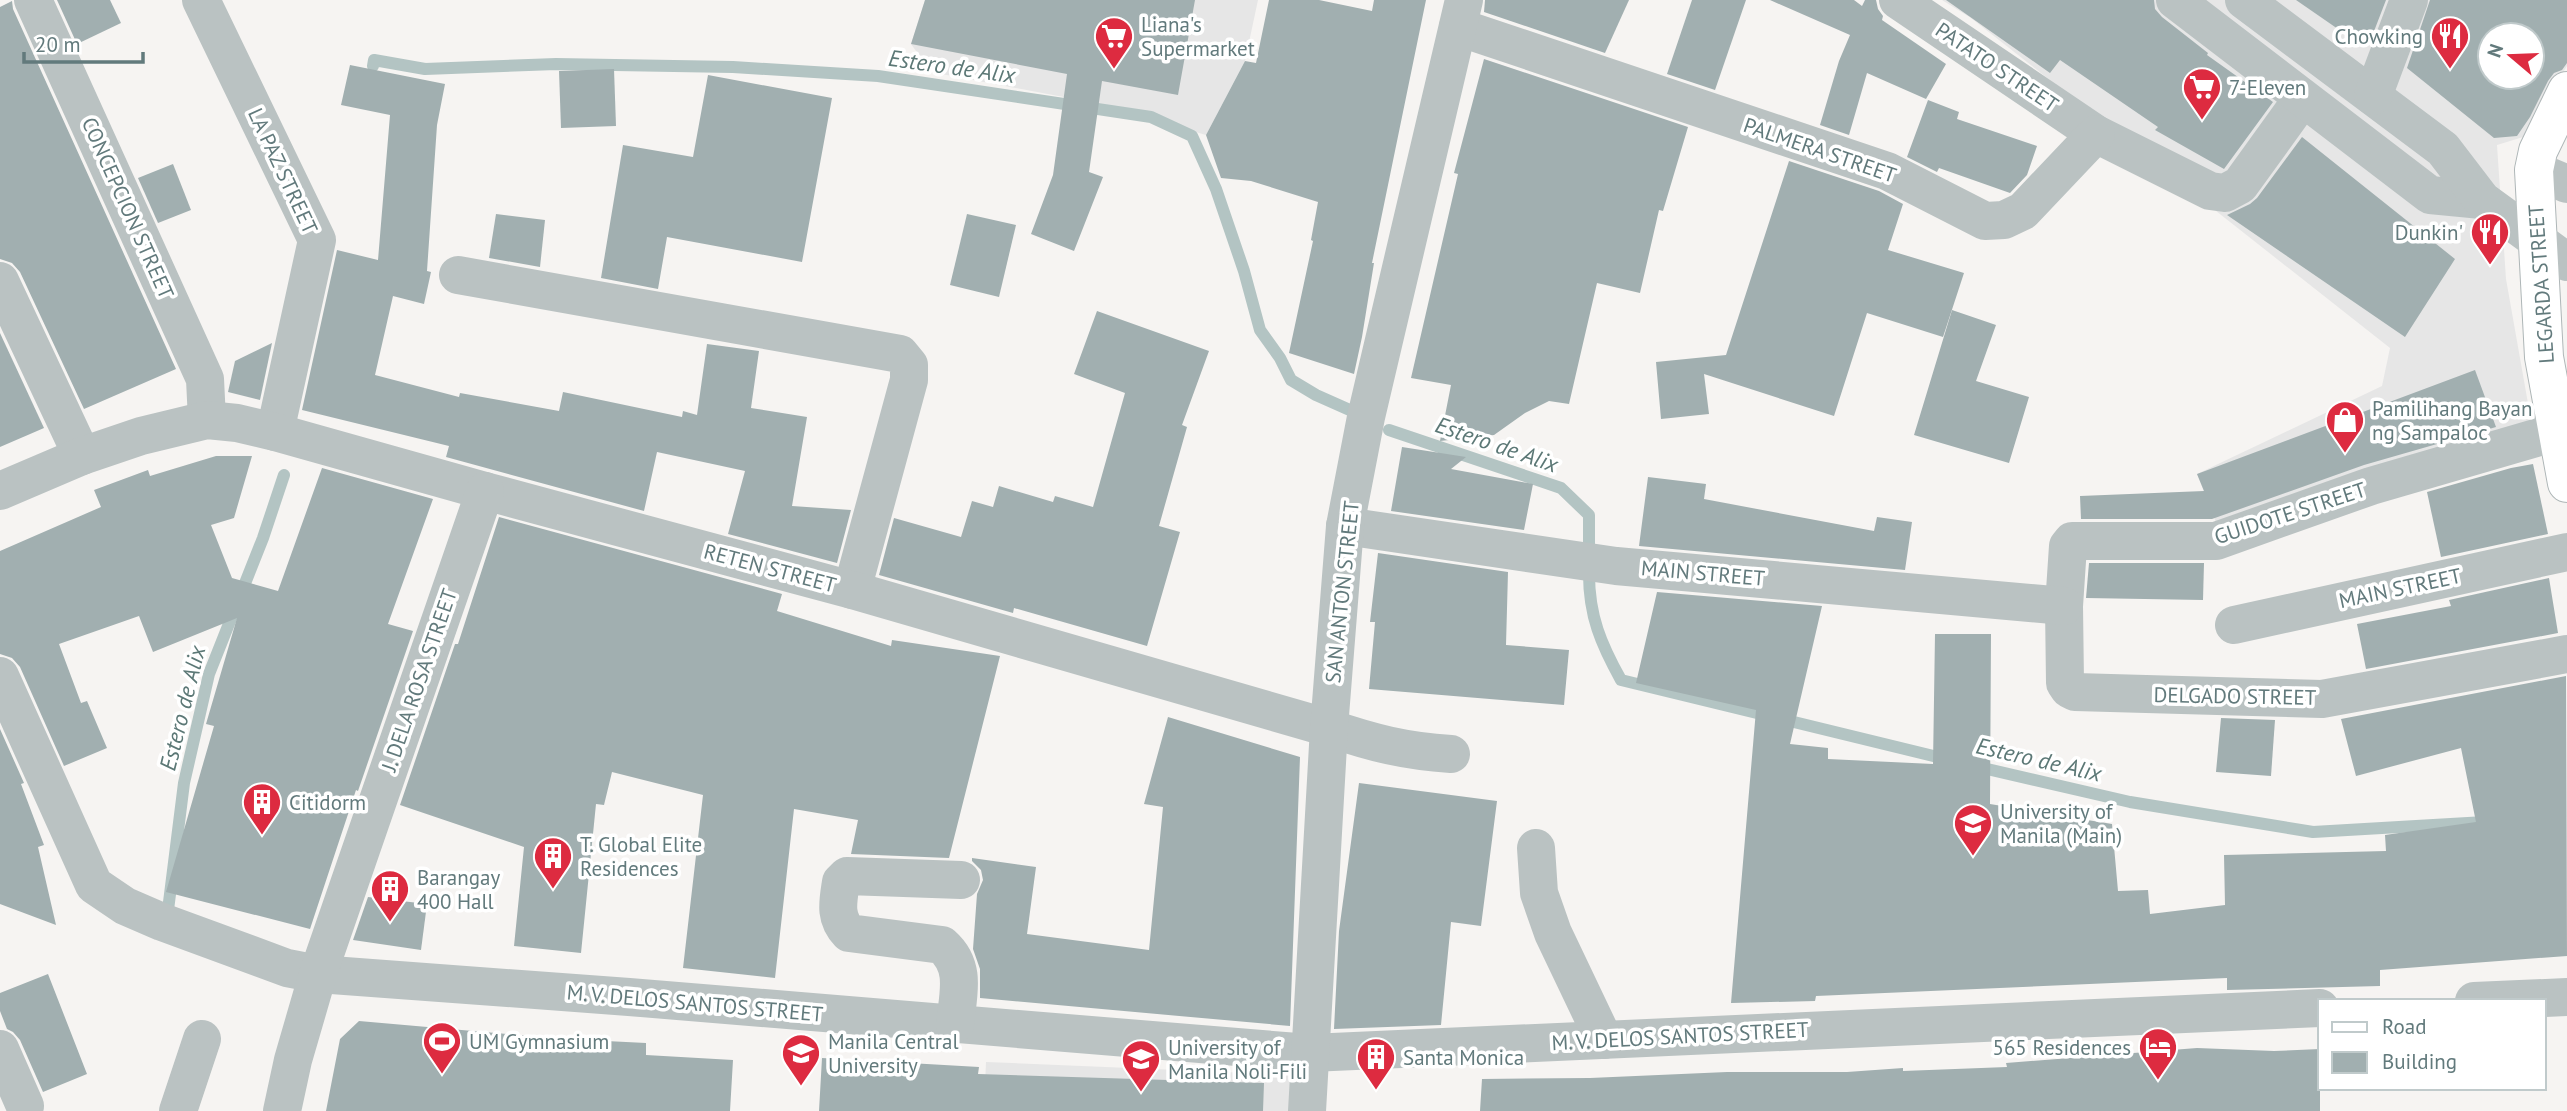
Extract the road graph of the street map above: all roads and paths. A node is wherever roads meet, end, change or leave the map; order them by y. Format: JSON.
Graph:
{"nodes":[{"id":1,"x":33,"y":0,"type":"edge"},
{"id":2,"x":201,"y":0,"type":"edge"},
{"id":3,"x":1898,"y":0,"type":"edge"},
{"id":4,"x":2175,"y":0,"type":"edge"},
{"id":5,"x":2244,"y":0,"type":"edge"},
{"id":6,"x":2409,"y":0,"type":"edge"},
{"id":7,"x":1461,"y":14,"type":"edge"},
{"id":8,"x":2567,"y":91,"type":"edge"},
{"id":9,"x":2373,"y":96,"type":"junction"},
{"id":10,"x":2302,"y":99,"type":"junction"},
{"id":11,"x":2096,"y":134,"type":"junction"},
{"id":12,"x":2551,"y":177,"type":"edge"},
{"id":13,"x":2482,"y":200,"type":"junction"},
{"id":14,"x":2536,"y":241,"type":"junction"},
{"id":15,"x":2567,"y":262,"type":"edge"},
{"id":16,"x":458,"y":275,"type":"dead end"},
{"id":17,"x":0,"y":281,"type":"edge"},
{"id":18,"x":207,"y":421,"type":"junction"},
{"id":19,"x":275,"y":432,"type":"junction"},
{"id":20,"x":2563,"y":433,"type":"edge"},
{"id":21,"x":82,"y":456,"type":"junction"},
{"id":22,"x":2567,"y":483,"type":"edge"},
{"id":23,"x":0,"y":491,"type":"edge"},
{"id":24,"x":485,"y":491,"type":"junction"},
{"id":25,"x":1345,"y":526,"type":"junction"},
{"id":26,"x":2567,"y":552,"type":"edge"},
{"id":27,"x":852,"y":590,"type":"junction"},
{"id":28,"x":2064,"y":606,"type":"junction"},
{"id":29,"x":2234,"y":625,"type":"dead end"},
{"id":30,"x":2567,"y":654,"type":"edge"},
{"id":31,"x":0,"y":676,"type":"edge"},
{"id":32,"x":1329,"y":729,"type":"junction"},
{"id":33,"x":1451,"y":754,"type":"dead end"},
{"id":34,"x":1536,"y":848,"type":"dead end"},
{"id":35,"x":961,"y":880,"type":"dead end"},
{"id":36,"x":318,"y":974,"type":"junction"},
{"id":37,"x":2567,"y":997,"type":"edge"},
{"id":38,"x":2520,"y":999,"type":"edge"},
{"id":39,"x":2318,"y":1008,"type":"edge"},
{"id":40,"x":956,"y":1024,"type":"junction"},
{"id":41,"x":202,"y":1039,"type":"dead end"},
{"id":42,"x":1604,"y":1040,"type":"junction"},
{"id":43,"x":0,"y":1049,"type":"edge"},
{"id":44,"x":1310,"y":1053,"type":"junction"},
{"id":45,"x":25,"y":1106,"type":"dead end"},
{"id":46,"x":177,"y":1111,"type":"edge"},
{"id":47,"x":282,"y":1111,"type":"edge"},
{"id":48,"x":1307,"y":1111,"type":"edge"}],
"edges":[{"from":1,"to":18,"type":"street","name":"CONCEPCION STREET"},
{"from":2,"to":19,"type":"street","name":"LA PAZ STREET"},
{"from":3,"to":11,"type":"street","name":"PATATO STREET"},
{"from":4,"to":10,"type":"street"},
{"from":5,"to":9,"type":"street"},
{"from":6,"to":9,"type":"street"},
{"from":7,"to":11,"type":"street","name":"PALMERA STREET"},
{"from":7,"to":25,"type":"street","name":"SAN ANTON STREET"},
{"from":8,"to":12,"type":"main road","name":"LEGARDA STREET"},
{"from":9,"to":13,"type":"street"},
{"from":10,"to":11,"type":"street"},
{"from":10,"to":13,"type":"street"},
{"from":12,"to":14,"type":"main road","name":"LEGARDA STREET"},
{"from":13,"to":14,"type":"street"},
{"from":14,"to":15,"type":"street"},
{"from":14,"to":20,"type":"main road","name":"LEGARDA STREET"},
{"from":16,"to":27,"type":"street"},
{"from":17,"to":21,"type":"street"},
{"from":18,"to":19,"type":"street","name":"RETEN STREET"},
{"from":18,"to":21,"type":"street","name":"RETEN STREET"},
{"from":19,"to":24,"type":"street","name":"RETEN STREET"},
{"from":20,"to":22,"type":"main road","name":"LEGARDA STREET"},
{"from":20,"to":28,"type":"street","name":"GUIDOTE STREET"},
{"from":21,"to":23,"type":"street","name":"RETEN STREET"},
{"from":24,"to":27,"type":"street","name":"RETEN STREET"},
{"from":24,"to":36,"type":"street","name":"J. DELA ROSA STREET"},
{"from":25,"to":28,"type":"street","name":"MAIN STREET"},
{"from":25,"to":32,"type":"street","name":"SAN ANTON STREET"},
{"from":26,"to":29,"type":"street","name":"MAIN STREET"},
{"from":27,"to":32,"type":"street","name":"RETEN STREET"},
{"from":28,"to":30,"type":"street","name":"DELGADO STREET"},
{"from":31,"to":36,"type":"street","name":"M. V. DELOS SANTOS STREET"},
{"from":32,"to":33,"type":"street","name":"RETEN STREET"},
{"from":32,"to":44,"type":"street","name":"SAN ANTON STREET"},
{"from":34,"to":42,"type":"street"},
{"from":35,"to":40,"type":"street"},
{"from":36,"to":40,"type":"street","name":"M. V. DELOS SANTOS STREET"},
{"from":36,"to":47,"type":"street","name":"J. DELA ROSA STREET"},
{"from":37,"to":38,"type":"street"},
{"from":39,"to":42,"type":"street","name":"M. V. DELOS SANTOS STREET"},
{"from":40,"to":44,"type":"street","name":"M. V. DELOS SANTOS STREET"},
{"from":41,"to":46,"type":"street"},
{"from":42,"to":44,"type":"street","name":"M. V. DELOS SANTOS STREET"},
{"from":43,"to":45,"type":"street"},
{"from":44,"to":48,"type":"street","name":"SAN ANTON STREET"}]}
